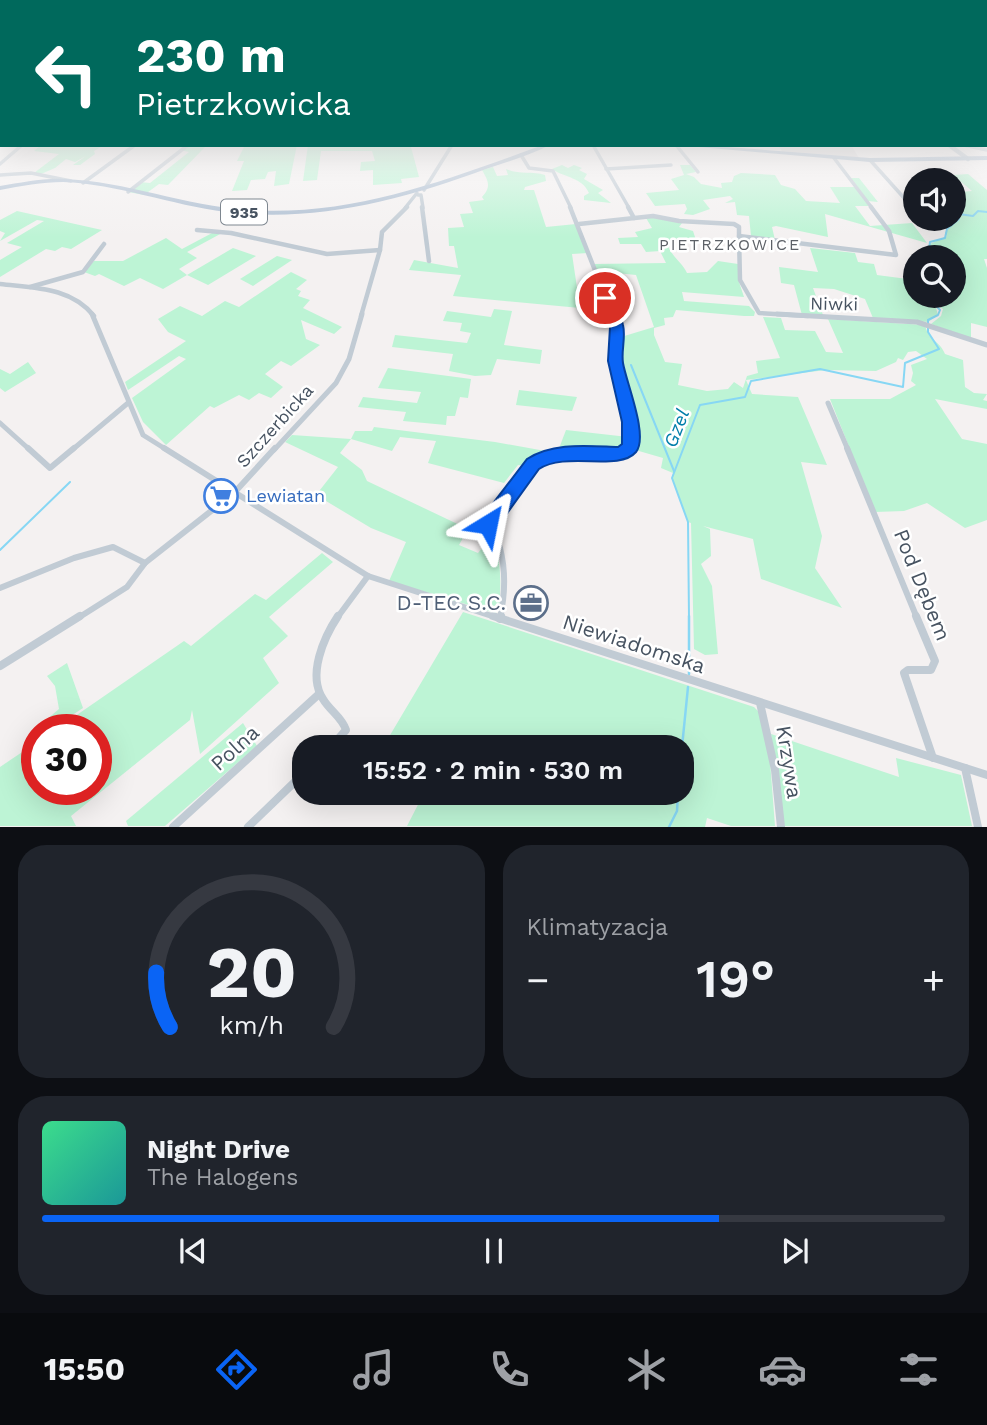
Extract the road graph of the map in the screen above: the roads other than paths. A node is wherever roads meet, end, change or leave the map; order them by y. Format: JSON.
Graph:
{"nodes":[{"id":1,"x":115,"y":160,"type":"edge"},
{"id":2,"x":169,"y":160,"type":"edge"},
{"id":3,"x":442,"y":160,"type":"edge"},
{"id":4,"x":508,"y":160,"type":"edge"},
{"id":5,"x":524,"y":160,"type":"edge"},
{"id":6,"x":602,"y":160,"type":"edge"},
{"id":7,"x":688,"y":160,"type":"edge"},
{"id":8,"x":835,"y":160,"type":"edge"},
{"id":9,"x":863,"y":160,"type":"edge"},
{"id":10,"x":870,"y":160,"type":"junction"},
{"id":11,"x":910,"y":160,"type":"edge"},
{"id":12,"x":671,"y":165,"type":"dead end"},
{"id":13,"x":607,"y":169,"type":"junction"},
{"id":14,"x":698,"y":172,"type":"dead end"},
{"id":15,"x":0,"y":175,"type":"edge"},
{"id":16,"x":48,"y":178,"type":"junction"},
{"id":17,"x":83,"y":183,"type":"junction"},
{"id":18,"x":0,"y":188,"type":"edge"},
{"id":19,"x":128,"y":192,"type":"junction"},
{"id":20,"x":420,"y":192,"type":"junction"},
{"id":21,"x":903,"y":197,"type":"edge"},
{"id":22,"x":635,"y":218,"type":"junction"},
{"id":23,"x":579,"y":224,"type":"junction"},
{"id":24,"x":197,"y":230,"type":"dead end"},
{"id":25,"x":739,"y":236,"type":"junction"},
{"id":26,"x":104,"y":244,"type":"dead end"},
{"id":27,"x":380,"y":250,"type":"junction"},
{"id":28,"x":429,"y":261,"type":"dead end"},
{"id":29,"x":0,"y":284,"type":"edge"},
{"id":30,"x":27,"y":288,"type":"junction"},
{"id":31,"x":987,"y":345,"type":"edge"},
{"id":32,"x":128,"y":403,"type":"junction"},
{"id":33,"x":828,"y":403,"type":"dead end"},
{"id":34,"x":0,"y":423,"type":"edge"},
{"id":35,"x":234,"y":493,"type":"junction"},
{"id":36,"x":145,"y":563,"type":"junction"},
{"id":37,"x":368,"y":576,"type":"junction"},
{"id":38,"x":0,"y":588,"type":"edge"},
{"id":39,"x":500,"y":619,"type":"junction"},
{"id":40,"x":0,"y":666,"type":"edge"},
{"id":41,"x":319,"y":694,"type":"junction"},
{"id":42,"x":760,"y":704,"type":"junction"},
{"id":43,"x":342,"y":735,"type":"edge"},
{"id":44,"x":933,"y":758,"type":"junction"},
{"id":45,"x":965,"y":768,"type":"junction"},
{"id":46,"x":987,"y":775,"type":"edge"},
{"id":47,"x":292,"y":785,"type":"edge"},
{"id":48,"x":173,"y":827,"type":"edge"},
{"id":49,"x":248,"y":827,"type":"edge"},
{"id":50,"x":781,"y":827,"type":"edge"},
{"id":51,"x":978,"y":827,"type":"edge"}],
"edges":[{"from":1,"to":17,"type":"street"},
{"from":2,"to":19,"type":"street"},
{"from":3,"to":20,"type":"street","name":"Szczerbicka"},
{"from":4,"to":20,"type":"main road","number":"935"},
{"from":5,"to":23,"type":"street"},
{"from":6,"to":13,"type":"street"},
{"from":7,"to":14,"type":"street"},
{"from":8,"to":25,"type":"street"},
{"from":9,"to":10,"type":"main road"},
{"from":10,"to":11,"type":"main road"},
{"from":10,"to":21,"type":"street"},
{"from":12,"to":13,"type":"street"},
{"from":13,"to":22,"type":"street"},
{"from":15,"to":16,"type":"street"},
{"from":16,"to":17,"type":"main road","number":"935"},
{"from":16,"to":18,"type":"main road","number":"935"},
{"from":17,"to":19,"type":"main road","number":"935"},
{"from":19,"to":20,"type":"main road","number":"935"},
{"from":20,"to":27,"type":"street","name":"Szczerbicka"},
{"from":20,"to":28,"type":"street"},
{"from":22,"to":23,"type":"street"},
{"from":22,"to":25,"type":"street"},
{"from":23,"to":39,"type":"street"},
{"from":24,"to":27,"type":"street"},
{"from":25,"to":31,"type":"street","name":"Niwki"},
{"from":26,"to":30,"type":"street"},
{"from":27,"to":35,"type":"street","name":"Szczerbicka"},
{"from":29,"to":30,"type":"street"},
{"from":30,"to":32,"type":"street"},
{"from":32,"to":34,"type":"street"},
{"from":32,"to":35,"type":"street"},
{"from":33,"to":44,"type":"street","name":"Pod Dębem"},
{"from":35,"to":36,"type":"street","name":"Szczerbicka"},
{"from":35,"to":37,"type":"street","name":"Niewiadomska"},
{"from":36,"to":38,"type":"street"},
{"from":36,"to":40,"type":"street","name":"Szczerbicka"},
{"from":37,"to":39,"type":"street","name":"Niewiadomska"},
{"from":37,"to":41,"type":"street"},
{"from":39,"to":42,"type":"street","name":"Niewiadomska"},
{"from":41,"to":43,"type":"street"},
{"from":41,"to":48,"type":"street","name":"Polna"},
{"from":42,"to":44,"type":"street","name":"Niewiadomska"},
{"from":42,"to":50,"type":"street","name":"Krzywa"},
{"from":44,"to":45,"type":"street"},
{"from":45,"to":46,"type":"street"},
{"from":45,"to":51,"type":"street"},
{"from":47,"to":49,"type":"street"}]}
